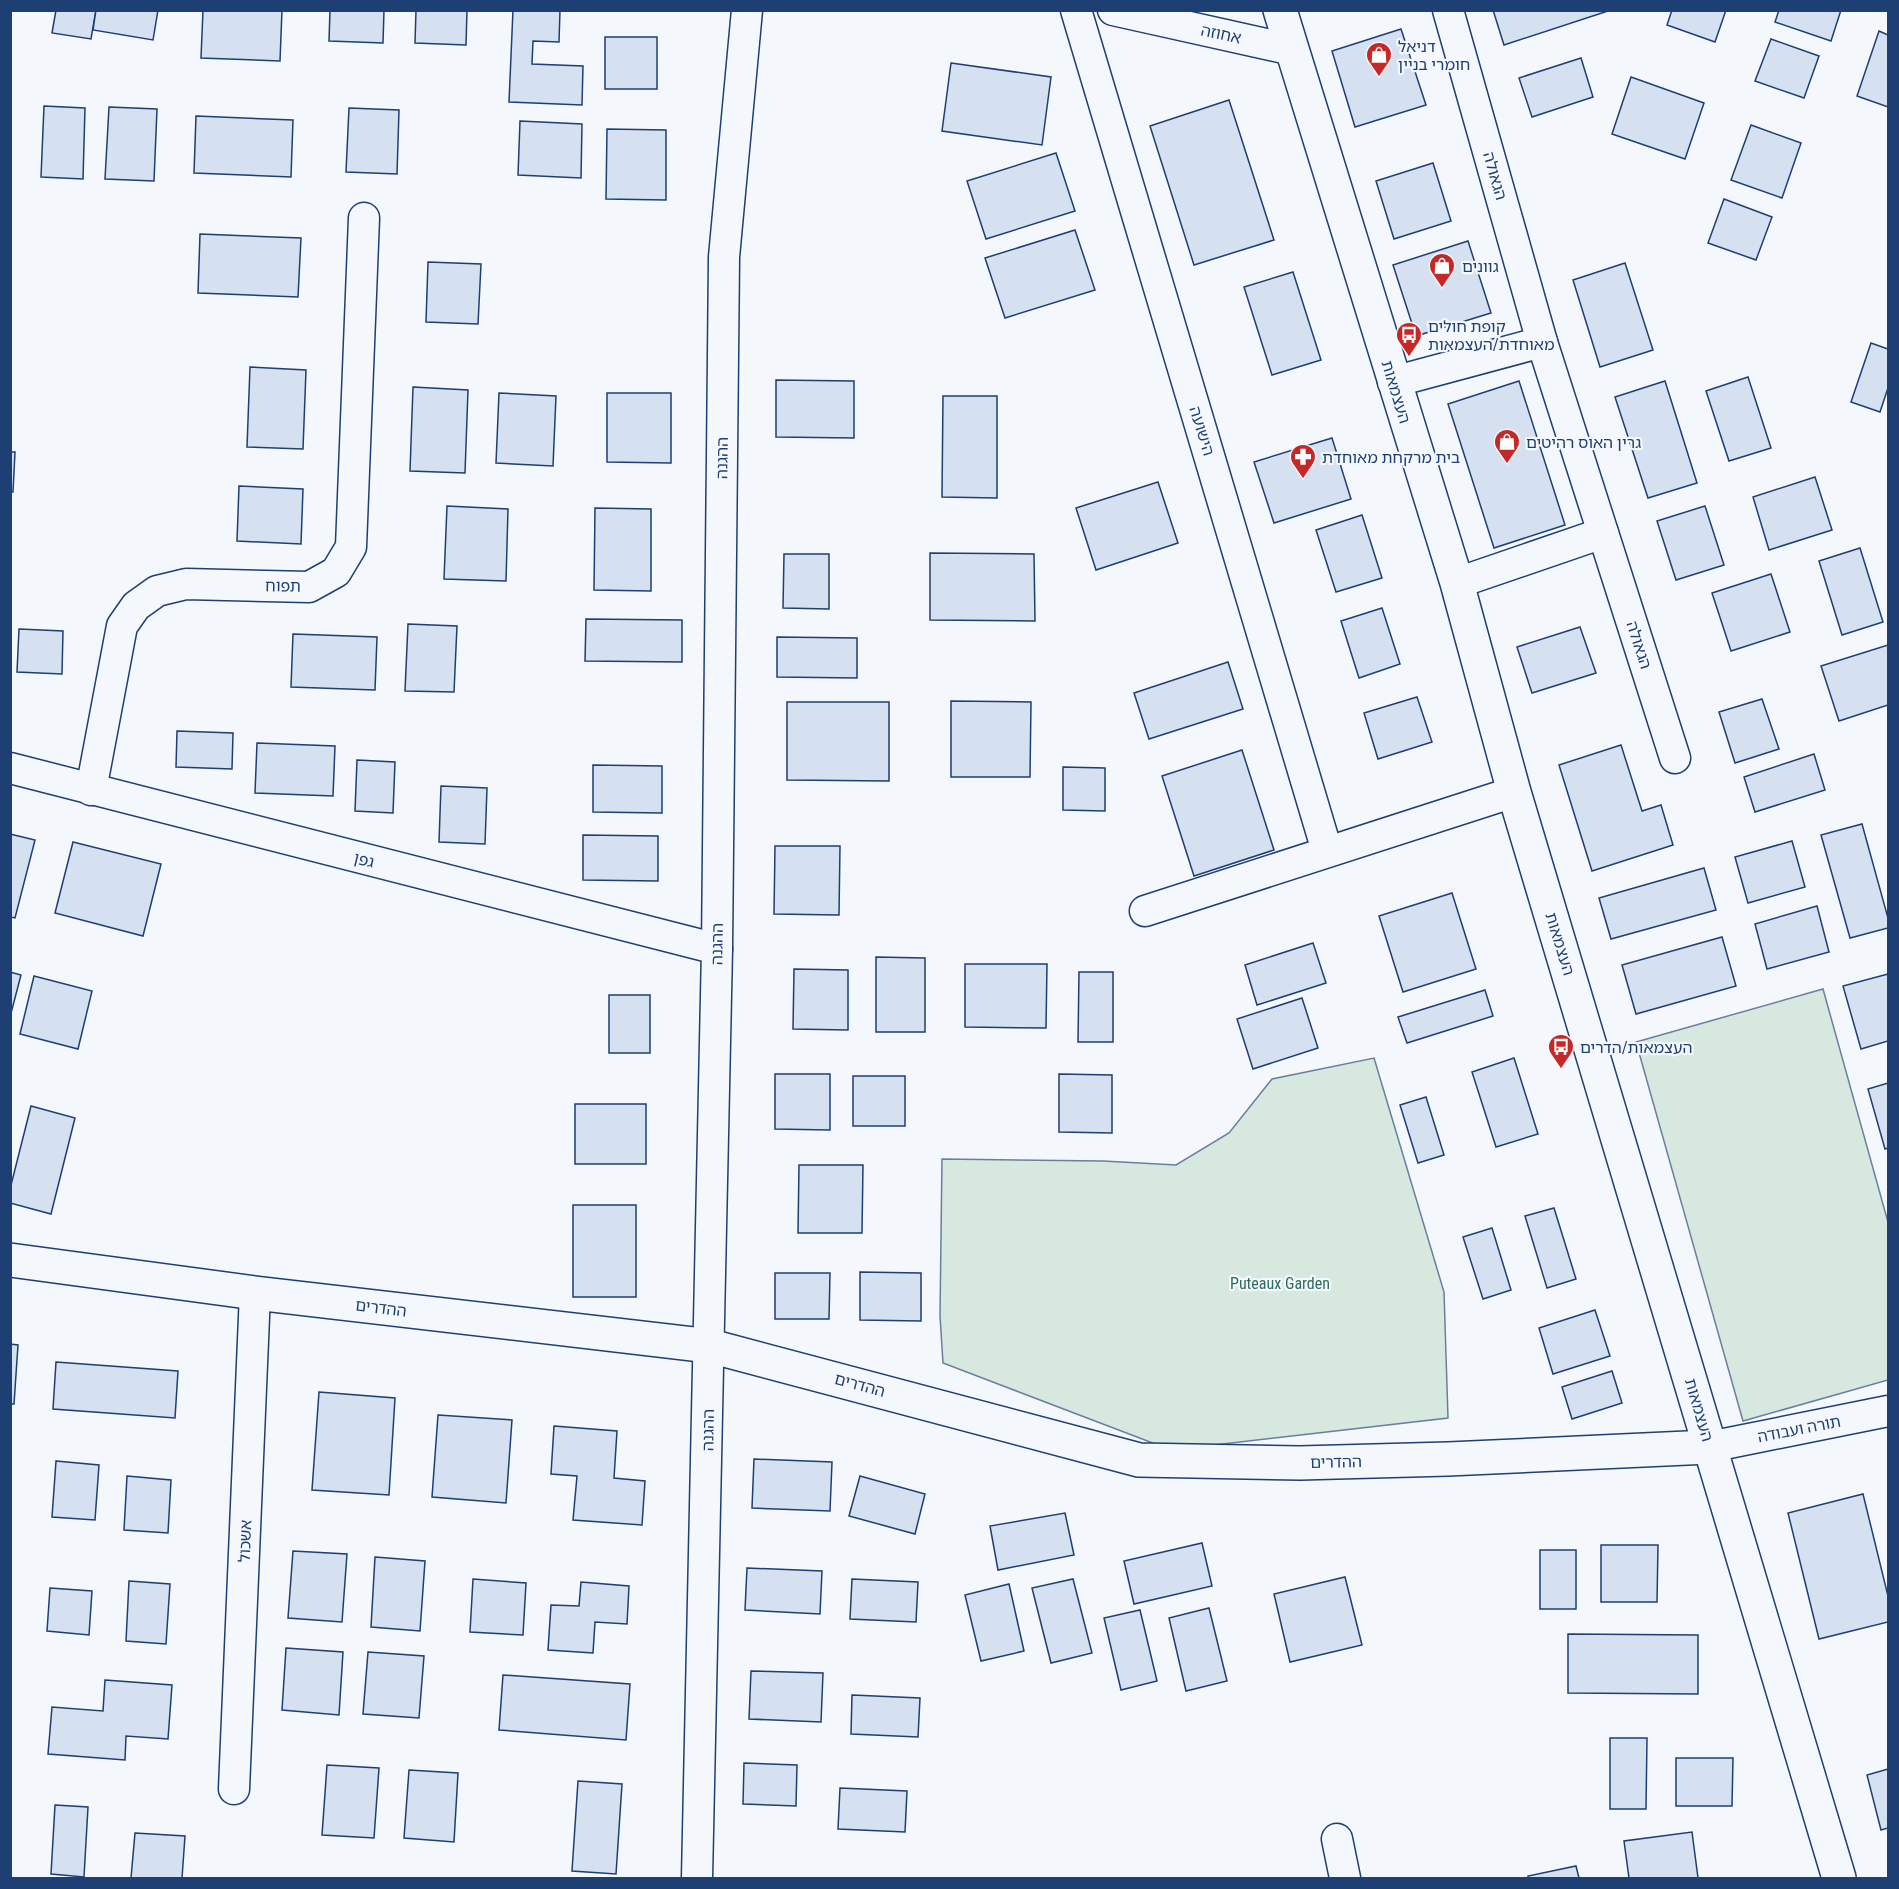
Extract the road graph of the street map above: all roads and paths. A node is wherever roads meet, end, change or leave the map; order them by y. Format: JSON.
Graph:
{"nodes":[{"id":1,"x":747,"y":10,"type":"edge"},
{"id":2,"x":1076,"y":10,"type":"edge"},
{"id":3,"x":1113,"y":10,"type":"edge"},
{"id":4,"x":1280,"y":10,"type":"edge"},
{"id":5,"x":1448,"y":10,"type":"edge"},
{"id":6,"x":1293,"y":50,"type":"junction"},
{"id":7,"x":364,"y":218,"type":"dead end"},
{"id":8,"x":1542,"y":342,"type":"junction"},
{"id":9,"x":1393,"y":382,"type":"junction"},
{"id":10,"x":1603,"y":533,"type":"junction"},
{"id":11,"x":1456,"y":583,"type":"junction"},
{"id":12,"x":1675,"y":758,"type":"dead end"},
{"id":13,"x":10,"y":768,"type":"edge"},
{"id":14,"x":91,"y":790,"type":"junction"},
{"id":15,"x":1514,"y":792,"type":"junction"},
{"id":16,"x":1327,"y":851,"type":"junction"},
{"id":17,"x":1145,"y":911,"type":"dead end"},
{"id":18,"x":717,"y":949,"type":"junction"},
{"id":19,"x":10,"y":1260,"type":"edge"},
{"id":20,"x":255,"y":1293,"type":"junction"},
{"id":21,"x":710,"y":1346,"type":"junction"},
{"id":22,"x":1888,"y":1411,"type":"edge"},
{"id":23,"x":1710,"y":1447,"type":"junction"},
{"id":24,"x":234,"y":1789,"type":"dead end"},
{"id":25,"x":1336,"y":1839,"type":"dead end"},
{"id":26,"x":698,"y":1878,"type":"edge"},
{"id":27,"x":1345,"y":1878,"type":"edge"},
{"id":28,"x":1839,"y":1878,"type":"edge"}],
"edges":[{"from":1,"to":18,"type":"street","name":"ההגנה"},
{"from":2,"to":16,"type":"street","name":"הישועה"},
{"from":3,"to":6,"type":"street","name":"אחוזה"},
{"from":4,"to":6,"type":"street","name":"העצמאות"},
{"from":5,"to":8,"type":"street","name":"הגאולה"},
{"from":6,"to":9,"type":"street","name":"העצמאות"},
{"from":7,"to":14,"type":"street","name":"תפוח"},
{"from":8,"to":9,"type":"street"},
{"from":8,"to":10,"type":"street","name":"הגאולה"},
{"from":9,"to":11,"type":"street","name":"העצמאות"},
{"from":10,"to":11,"type":"street"},
{"from":10,"to":12,"type":"street","name":"הגאולה"},
{"from":11,"to":15,"type":"street","name":"העצמאות"},
{"from":13,"to":14,"type":"street","name":"גפן"},
{"from":14,"to":18,"type":"street","name":"גפן"},
{"from":15,"to":16,"type":"street"},
{"from":15,"to":23,"type":"street","name":"העצמאות"},
{"from":16,"to":17,"type":"street"},
{"from":18,"to":21,"type":"street","name":"ההגנה"},
{"from":19,"to":20,"type":"street","name":"ההדרים"},
{"from":20,"to":21,"type":"street","name":"ההדרים"},
{"from":20,"to":24,"type":"street","name":"אשכול"},
{"from":21,"to":23,"type":"street","name":"ההדרים"},
{"from":21,"to":26,"type":"street","name":"ההגנה"},
{"from":22,"to":23,"type":"street","name":"תורה ועבודה"},
{"from":23,"to":28,"type":"street","name":"העצמאות"},
{"from":25,"to":27,"type":"street"}]}
